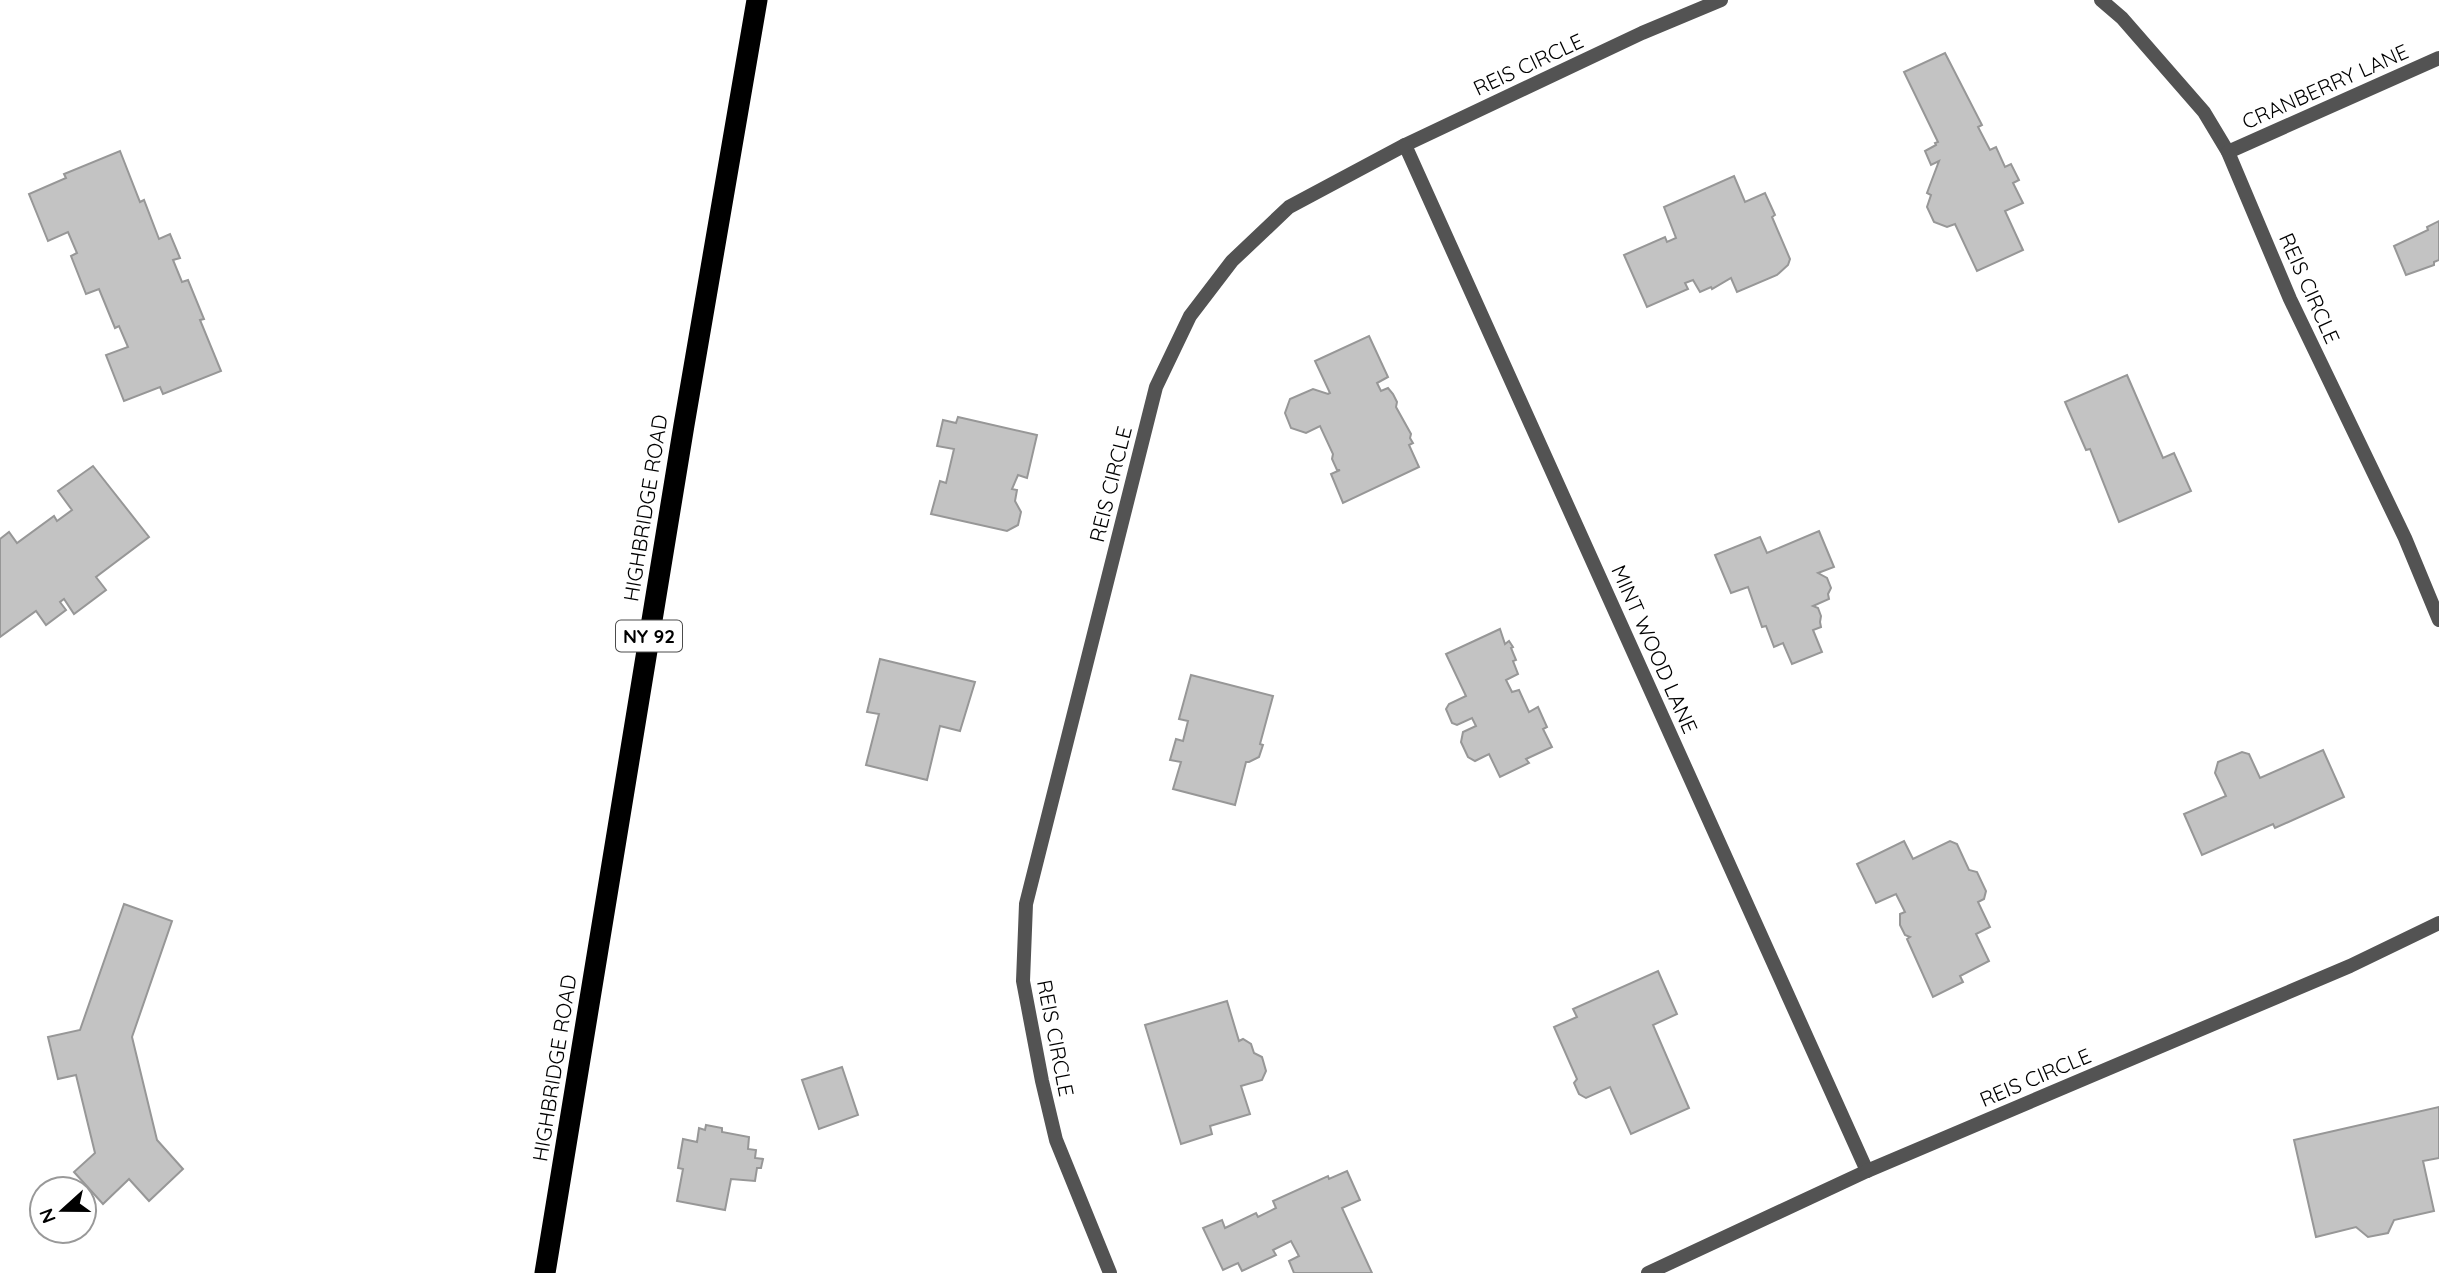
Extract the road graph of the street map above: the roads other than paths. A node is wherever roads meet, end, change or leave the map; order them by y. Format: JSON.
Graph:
{"nodes":[{"id":1,"x":757,"y":0,"type":"edge"},
{"id":2,"x":1721,"y":0,"type":"edge"},
{"id":3,"x":2101,"y":0,"type":"edge"},
{"id":4,"x":2439,"y":58,"type":"edge"},
{"id":5,"x":1405,"y":145,"type":"junction"},
{"id":6,"x":2228,"y":152,"type":"junction"},
{"id":7,"x":2439,"y":620,"type":"edge"},
{"id":8,"x":2439,"y":923,"type":"edge"},
{"id":9,"x":1867,"y":1171,"type":"junction"},
{"id":10,"x":545,"y":1273,"type":"edge"},
{"id":11,"x":1110,"y":1273,"type":"edge"},
{"id":12,"x":1648,"y":1273,"type":"edge"}],
"edges":[{"from":1,"to":10,"type":"highway","name":"HIGHBRIDGE ROAD","number":"NY 92"},
{"from":2,"to":5,"type":"street","name":"REIS CIRCLE"},
{"from":3,"to":6,"type":"street","name":"REIS CIRCLE"},
{"from":4,"to":6,"type":"street","name":"CRANBERRY LANE"},
{"from":5,"to":9,"type":"street","name":"MINT WOOD LANE"},
{"from":5,"to":11,"type":"street","name":"REIS CIRCLE"},
{"from":6,"to":7,"type":"street","name":"REIS CIRCLE"},
{"from":8,"to":9,"type":"street","name":"REIS CIRCLE"},
{"from":9,"to":12,"type":"street","name":"REIS CIRCLE"}]}
